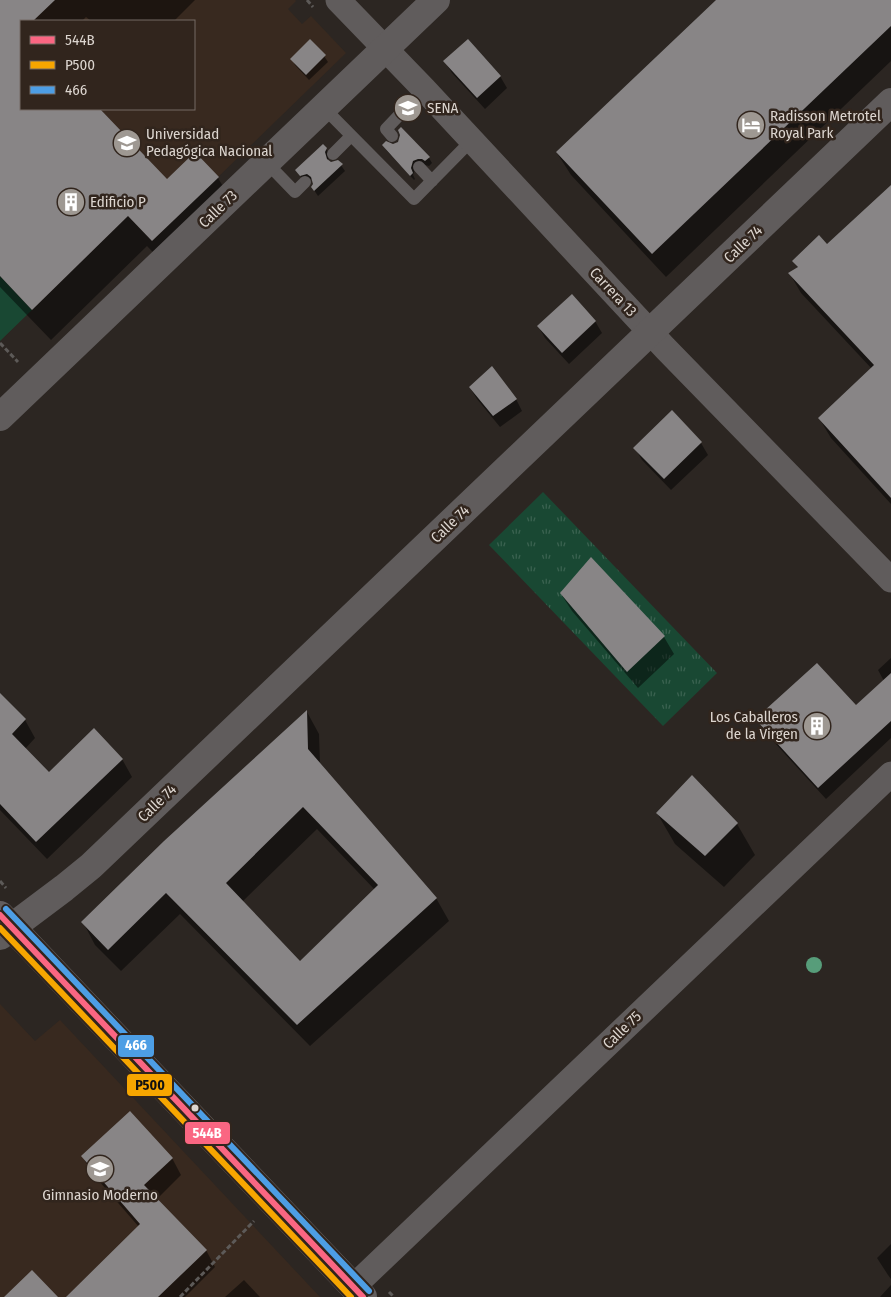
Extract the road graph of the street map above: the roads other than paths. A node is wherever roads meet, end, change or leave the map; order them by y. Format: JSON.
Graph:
{"nodes":[{"id":1,"x":338,"y":0,"type":"edge"},
{"id":2,"x":436,"y":0,"type":"edge"},
{"id":3,"x":384,"y":49,"type":"junction"},
{"id":4,"x":424,"y":89,"type":"junction"},
{"id":5,"x":891,"y":102,"type":"edge"},
{"id":6,"x":324,"y":108,"type":"junction"},
{"id":7,"x":389,"y":132,"type":"dead end"},
{"id":8,"x":351,"y":136,"type":"junction"},
{"id":9,"x":471,"y":141,"type":"junction"},
{"id":10,"x":333,"y":154,"type":"dead end"},
{"id":11,"x":267,"y":163,"type":"junction"},
{"id":12,"x":419,"y":167,"type":"dead end"},
{"id":13,"x":432,"y":181,"type":"junction"},
{"id":14,"x":305,"y":182,"type":"dead end"},
{"id":15,"x":650,"y":332,"type":"junction"},
{"id":16,"x":0,"y":417,"type":"edge"},
{"id":17,"x":891,"y":580,"type":"edge"},
{"id":18,"x":891,"y":774,"type":"edge"},
{"id":19,"x":4,"y":926,"type":"edge"},
{"id":20,"x":358,"y":1292,"type":"edge"}],
"edges":[{"from":1,"to":3,"type":"street","name":"Carrera 13"},
{"from":2,"to":3,"type":"street","name":"Calle 73"},
{"from":3,"to":4,"type":"street","name":"Carrera 13"},
{"from":3,"to":6,"type":"street","name":"Calle 73"},
{"from":4,"to":7,"type":"lane"},
{"from":4,"to":9,"type":"street","name":"Carrera 13"},
{"from":5,"to":15,"type":"street","name":"Calle 74"},
{"from":6,"to":8,"type":"lane"},
{"from":6,"to":11,"type":"street","name":"Calle 73"},
{"from":8,"to":10,"type":"lane"},
{"from":8,"to":13,"type":"lane"},
{"from":9,"to":13,"type":"lane"},
{"from":9,"to":15,"type":"street","name":"Carrera 13"},
{"from":11,"to":14,"type":"lane"},
{"from":11,"to":16,"type":"street","name":"Calle 73"},
{"from":12,"to":13,"type":"lane"},
{"from":15,"to":17,"type":"street","name":"Carrera 13"},
{"from":15,"to":19,"type":"street","name":"Calle 74"},
{"from":18,"to":20,"type":"street","name":"Calle 75"},
{"from":19,"to":20,"type":"main road"}]}
